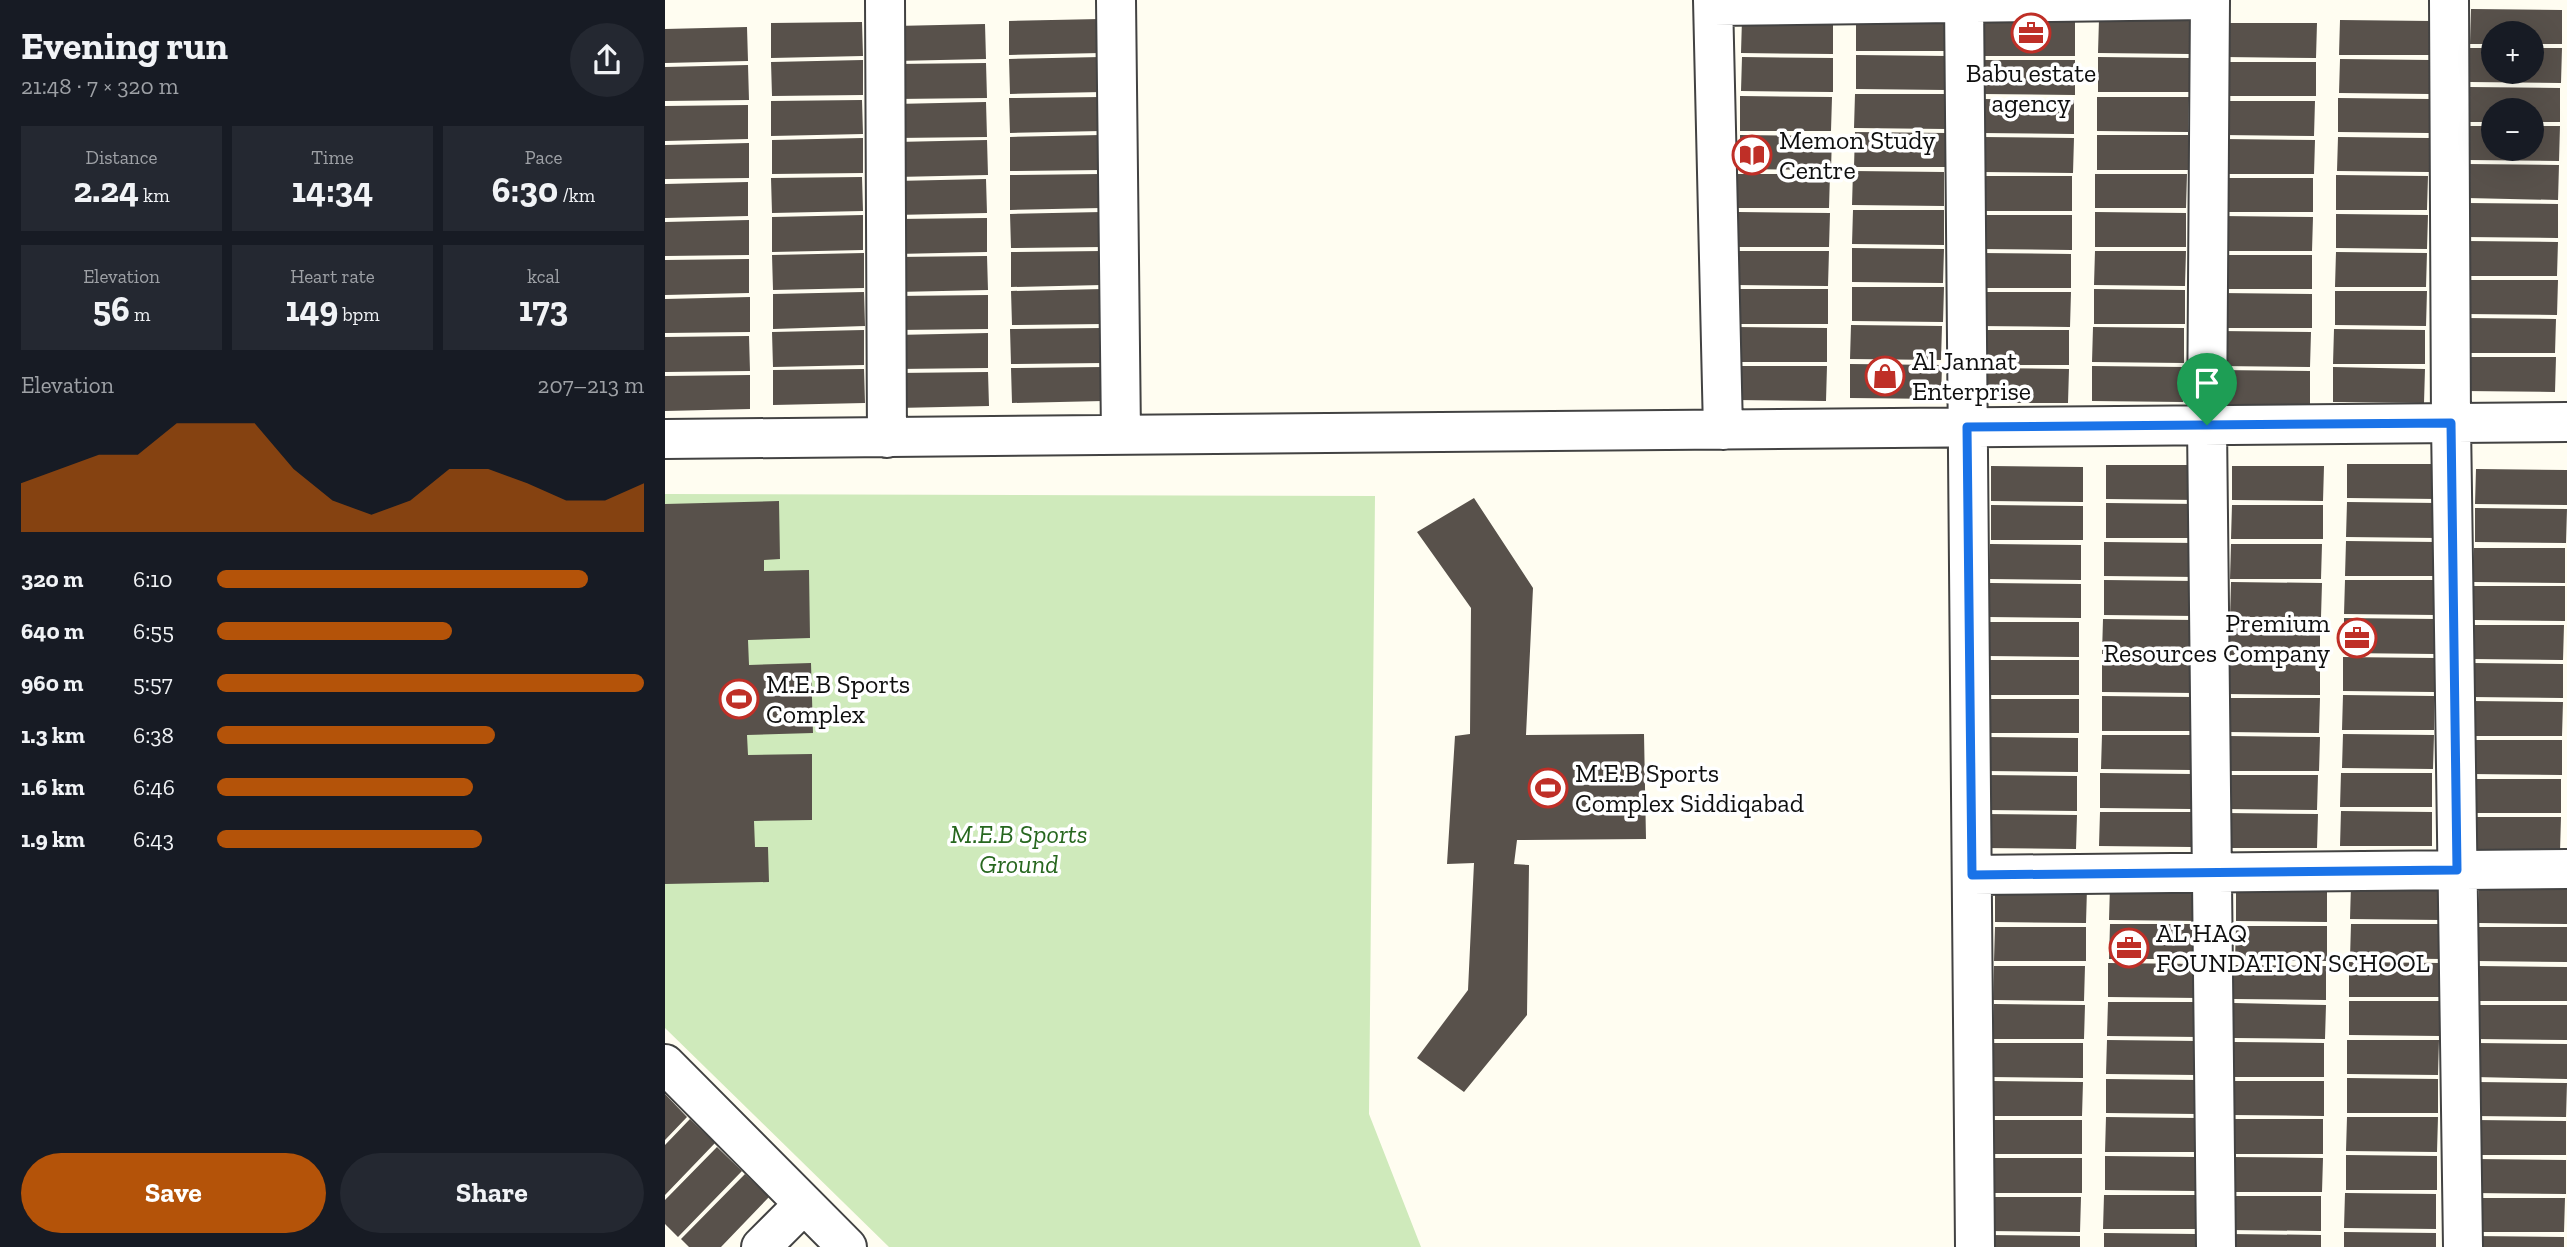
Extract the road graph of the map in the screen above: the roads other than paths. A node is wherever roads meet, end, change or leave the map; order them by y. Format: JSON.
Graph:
{"nodes":[{"id":1,"x":885,"y":0,"type":"edge"},
{"id":2,"x":1116,"y":0,"type":"edge"},
{"id":3,"x":2209,"y":0,"type":"edge"},
{"id":4,"x":2449,"y":0,"type":"edge"},
{"id":5,"x":1964,"y":1,"type":"edge"},
{"id":6,"x":1714,"y":3,"type":"edge"},
{"id":7,"x":2567,"y":422,"type":"edge"},
{"id":8,"x":2451,"y":423,"type":"junction"},
{"id":9,"x":2207,"y":425,"type":"junction"},
{"id":10,"x":1967,"y":427,"type":"junction"},
{"id":11,"x":1723,"y":430,"type":"junction"},
{"id":12,"x":1121,"y":435,"type":"junction"},
{"id":13,"x":887,"y":438,"type":"junction"},
{"id":14,"x":665,"y":439,"type":"edge"},
{"id":15,"x":2567,"y":869,"type":"edge"},
{"id":16,"x":2457,"y":870,"type":"junction"},
{"id":17,"x":2212,"y":871,"type":"junction"},
{"id":18,"x":1972,"y":875,"type":"junction"},
{"id":19,"x":665,"y":1064,"type":"edge"},
{"id":20,"x":803,"y":1205,"type":"junction"},
{"id":21,"x":761,"y":1247,"type":"edge"},
{"id":22,"x":847,"y":1247,"type":"edge"},
{"id":23,"x":1975,"y":1247,"type":"edge"},
{"id":24,"x":2216,"y":1247,"type":"edge"},
{"id":25,"x":2463,"y":1247,"type":"edge"}],
"edges":[{"from":1,"to":13,"type":"street"},
{"from":2,"to":12,"type":"street"},
{"from":3,"to":5,"type":"street"},
{"from":3,"to":9,"type":"street"},
{"from":4,"to":8,"type":"street"},
{"from":5,"to":6,"type":"street"},
{"from":5,"to":10,"type":"street"},
{"from":6,"to":11,"type":"street"},
{"from":7,"to":8,"type":"street"},
{"from":8,"to":9,"type":"street"},
{"from":8,"to":16,"type":"street"},
{"from":9,"to":10,"type":"street"},
{"from":9,"to":17,"type":"street"},
{"from":10,"to":11,"type":"street"},
{"from":10,"to":18,"type":"street"},
{"from":11,"to":12,"type":"street"},
{"from":12,"to":13,"type":"street"},
{"from":13,"to":14,"type":"street"},
{"from":15,"to":16,"type":"street"},
{"from":16,"to":17,"type":"street"},
{"from":16,"to":25,"type":"street"},
{"from":17,"to":18,"type":"street"},
{"from":17,"to":24,"type":"street"},
{"from":18,"to":23,"type":"street"},
{"from":19,"to":20,"type":"street"},
{"from":20,"to":21,"type":"street"},
{"from":20,"to":22,"type":"street"}]}
